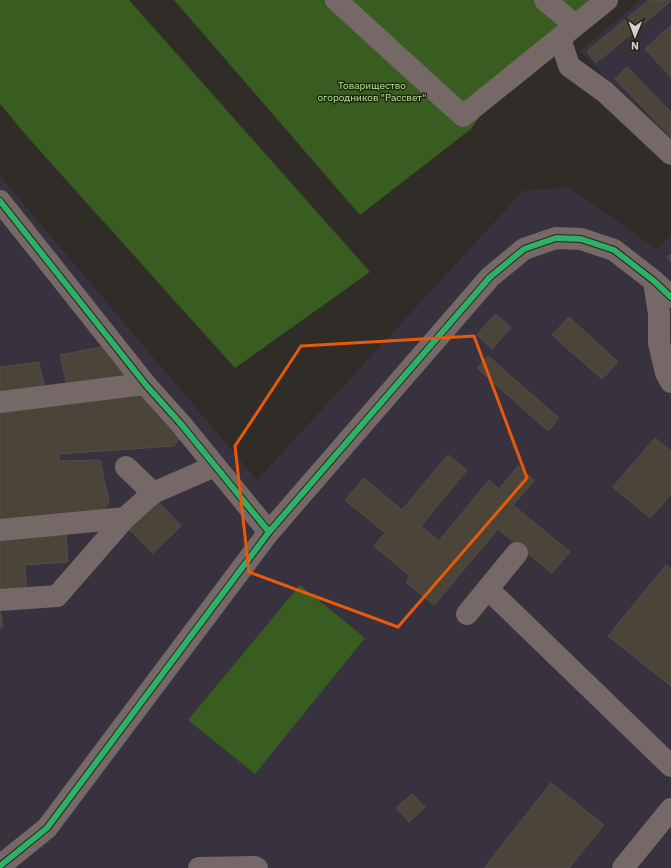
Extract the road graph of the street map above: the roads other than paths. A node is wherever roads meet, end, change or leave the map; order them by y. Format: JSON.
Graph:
{"nodes":[{"id":1,"x":336,"y":0,"type":"edge"},
{"id":2,"x":545,"y":0,"type":"edge"},
{"id":3,"x":607,"y":0,"type":"edge"},
{"id":4,"x":567,"y":31,"type":"junction"},
{"id":5,"x":671,"y":154,"type":"edge"},
{"id":6,"x":0,"y":201,"type":"edge"},
{"id":7,"x":654,"y":281,"type":"junction"},
{"id":8,"x":671,"y":297,"type":"edge"},
{"id":9,"x":671,"y":382,"type":"edge"},
{"id":10,"x":146,"y":385,"type":"junction"},
{"id":11,"x":0,"y":402,"type":"edge"},
{"id":12,"x":215,"y":466,"type":"junction"},
{"id":13,"x":126,"y":467,"type":"dead end"},
{"id":14,"x":153,"y":494,"type":"junction"},
{"id":15,"x":125,"y":518,"type":"junction"},
{"id":16,"x":0,"y":530,"type":"edge"},
{"id":17,"x":269,"y":532,"type":"junction"},
{"id":18,"x":517,"y":553,"type":"dead end"},
{"id":19,"x":488,"y":589,"type":"junction"},
{"id":20,"x":0,"y":600,"type":"edge"},
{"id":21,"x":467,"y":614,"type":"dead end"},
{"id":22,"x":671,"y":766,"type":"edge"},
{"id":23,"x":669,"y":816,"type":"edge"},
{"id":24,"x":0,"y":866,"type":"edge"},
{"id":25,"x":199,"y":868,"type":"edge"},
{"id":26,"x":257,"y":868,"type":"edge"},
{"id":27,"x":623,"y":868,"type":"edge"}],
"edges":[{"from":1,"to":4,"type":"street"},
{"from":2,"to":4,"type":"street"},
{"from":3,"to":4,"type":"street"},
{"from":4,"to":5,"type":"street"},
{"from":6,"to":10,"type":"street"},
{"from":7,"to":8,"type":"street"},
{"from":7,"to":9,"type":"street"},
{"from":7,"to":17,"type":"street"},
{"from":10,"to":11,"type":"street"},
{"from":10,"to":12,"type":"street"},
{"from":12,"to":14,"type":"street"},
{"from":12,"to":17,"type":"street"},
{"from":13,"to":14,"type":"street"},
{"from":14,"to":15,"type":"street"},
{"from":15,"to":16,"type":"street"},
{"from":15,"to":20,"type":"street"},
{"from":17,"to":24,"type":"street"},
{"from":18,"to":19,"type":"street"},
{"from":19,"to":21,"type":"street"},
{"from":19,"to":22,"type":"street"},
{"from":23,"to":27,"type":"street"},
{"from":25,"to":26,"type":"street"}]}
